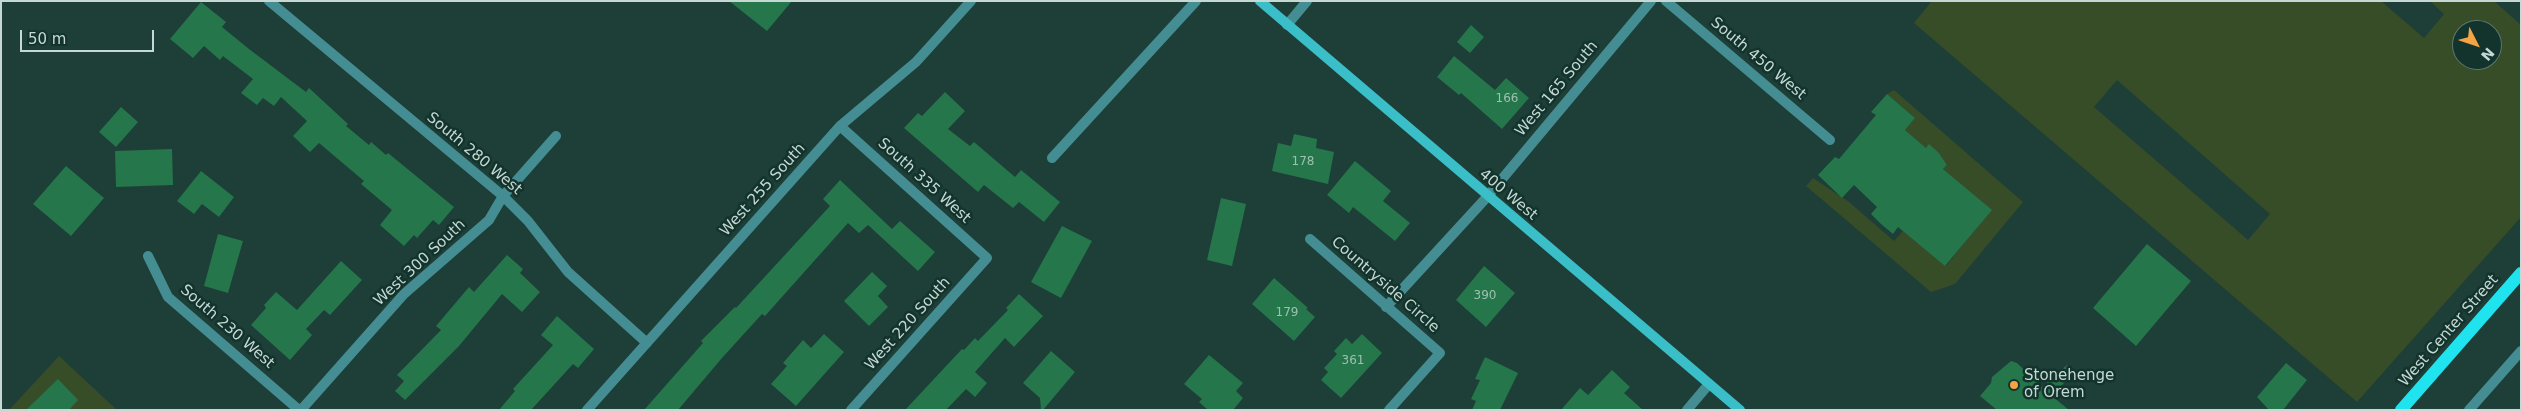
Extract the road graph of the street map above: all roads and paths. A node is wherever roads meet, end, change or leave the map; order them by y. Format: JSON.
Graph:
{"nodes":[{"id":1,"x":269,"y":1,"type":"edge"},
{"id":2,"x":971,"y":1,"type":"edge"},
{"id":3,"x":1196,"y":1,"type":"edge"},
{"id":4,"x":1260,"y":1,"type":"edge"},
{"id":5,"x":1307,"y":1,"type":"edge"},
{"id":6,"x":1651,"y":1,"type":"edge"},
{"id":7,"x":1666,"y":1,"type":"edge"},
{"id":8,"x":1287,"y":25,"type":"junction"},
{"id":9,"x":840,"y":126,"type":"junction"},
{"id":10,"x":556,"y":136,"type":"dead end"},
{"id":11,"x":1830,"y":140,"type":"dead end"},
{"id":12,"x":1052,"y":158,"type":"dead end"},
{"id":13,"x":503,"y":196,"type":"junction"},
{"id":14,"x":1487,"y":196,"type":"junction"},
{"id":15,"x":1310,"y":239,"type":"dead end"},
{"id":16,"x":148,"y":256,"type":"dead end"},
{"id":17,"x":987,"y":258,"type":"joint"},
{"id":18,"x":2521,"y":273,"type":"edge"},
{"id":19,"x":1386,"y":307,"type":"junction"},
{"id":20,"x":647,"y":343,"type":"junction"},
{"id":21,"x":2521,"y":351,"type":"edge"},
{"id":22,"x":1709,"y":384,"type":"junction"},
{"id":23,"x":300,"y":410,"type":"edge"},
{"id":24,"x":587,"y":410,"type":"edge"},
{"id":25,"x":851,"y":410,"type":"edge"},
{"id":26,"x":1389,"y":410,"type":"edge"},
{"id":27,"x":1687,"y":410,"type":"edge"},
{"id":28,"x":1740,"y":410,"type":"edge"},
{"id":29,"x":2401,"y":410,"type":"edge"},
{"id":30,"x":2469,"y":410,"type":"edge"}],
"edges":[{"from":1,"to":13,"type":"street","name":"South 280 West"},
{"from":2,"to":9,"type":"street","name":"West 255 South"},
{"from":3,"to":12,"type":"street"},
{"from":4,"to":8,"type":"main road","name":"400 West"},
{"from":5,"to":8,"type":"street"},
{"from":6,"to":14,"type":"street","name":"West 165 South"},
{"from":7,"to":11,"type":"street","name":"South 450 West"},
{"from":8,"to":14,"type":"main road","name":"400 West"},
{"from":9,"to":17,"type":"street","name":"South 335 West"},
{"from":9,"to":20,"type":"street","name":"West 255 South"},
{"from":10,"to":13,"type":"street","name":"West 300 South"},
{"from":13,"to":20,"type":"street","name":"South 280 West"},
{"from":13,"to":23,"type":"street","name":"West 300 South"},
{"from":14,"to":19,"type":"street","name":"West 165 South"},
{"from":14,"to":22,"type":"main road","name":"400 West"},
{"from":15,"to":19,"type":"street","name":"Countryside Circle"},
{"from":16,"to":23,"type":"street","name":"South 230 West"},
{"from":17,"to":25,"type":"street","name":"West 220 South"},
{"from":18,"to":29,"type":"main road","name":"West Center Street"},
{"from":19,"to":26,"type":"street","name":"Countryside Circle"},
{"from":20,"to":24,"type":"street","name":"West 255 South"},
{"from":21,"to":30,"type":"street"},
{"from":22,"to":27,"type":"street"},
{"from":22,"to":28,"type":"main road","name":"400 West"}]}
